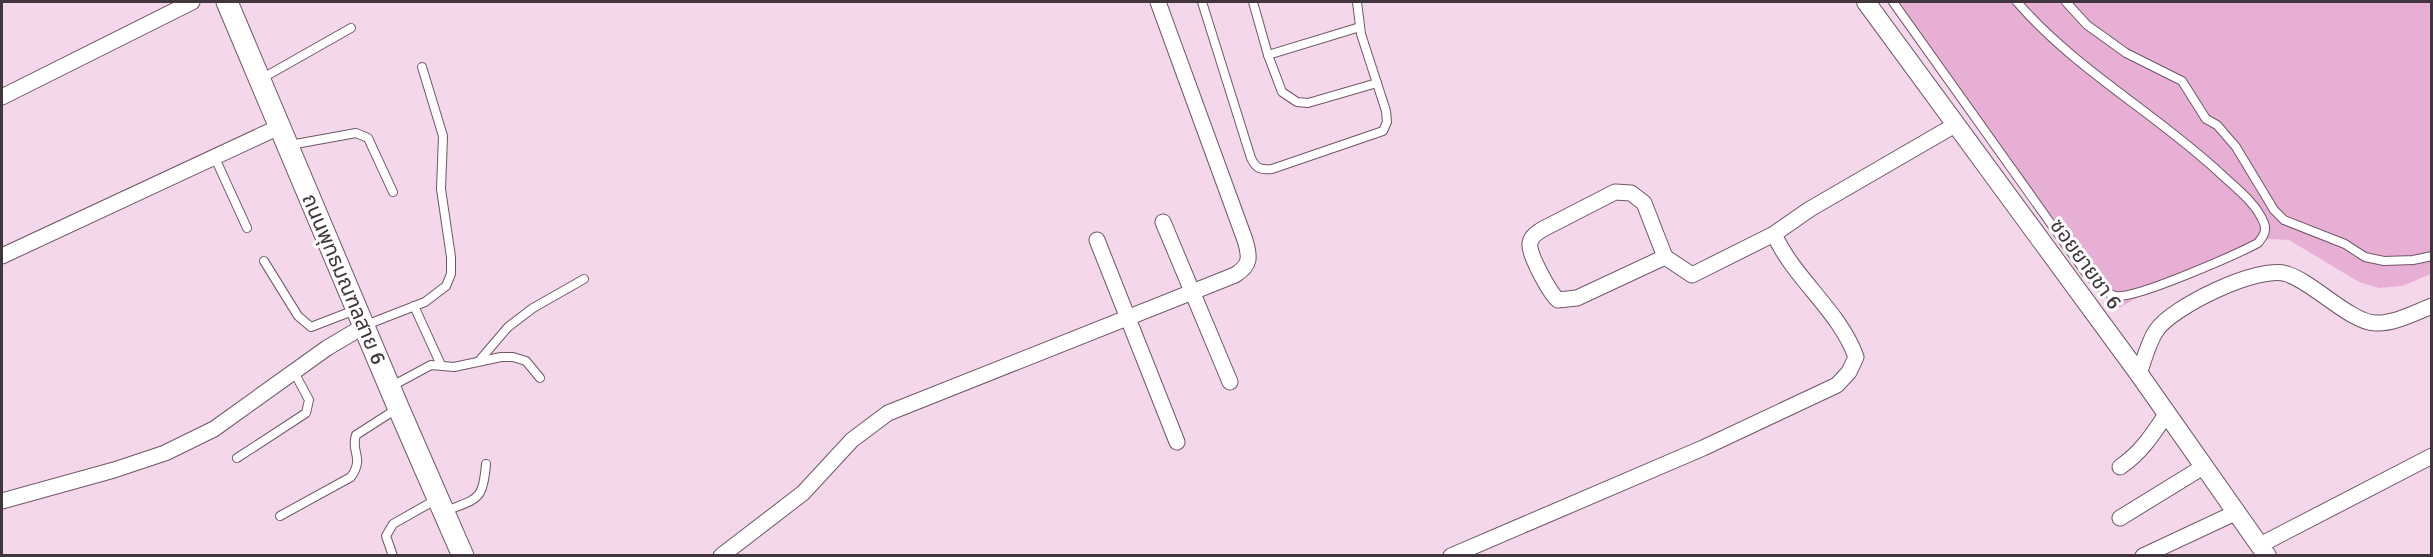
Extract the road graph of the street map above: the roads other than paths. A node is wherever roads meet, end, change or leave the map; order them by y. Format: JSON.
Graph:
{"nodes":[{"id":1,"x":192,"y":2,"type":"edge"},
{"id":2,"x":226,"y":2,"type":"edge"},
{"id":3,"x":1158,"y":2,"type":"edge"},
{"id":4,"x":1202,"y":2,"type":"edge"},
{"id":5,"x":1253,"y":2,"type":"edge"},
{"id":6,"x":1357,"y":2,"type":"edge"},
{"id":7,"x":1866,"y":2,"type":"edge"},
{"id":8,"x":1893,"y":2,"type":"edge"},
{"id":9,"x":2018,"y":2,"type":"edge"},
{"id":10,"x":2066,"y":2,"type":"edge"},
{"id":11,"x":1360,"y":27,"type":"junction"},
{"id":12,"x":351,"y":28,"type":"dead end"},
{"id":13,"x":1268,"y":55,"type":"junction"},
{"id":14,"x":422,"y":67,"type":"dead end"},
{"id":15,"x":260,"y":80,"type":"junction"},
{"id":16,"x":1377,"y":83,"type":"junction"},
{"id":17,"x":2,"y":97,"type":"edge"},
{"id":18,"x":1955,"y":125,"type":"junction"},
{"id":19,"x":283,"y":136,"type":"junction"},
{"id":20,"x":215,"y":159,"type":"junction"},
{"id":21,"x":393,"y":192,"type":"dead end"},
{"id":22,"x":1163,"y":222,"type":"dead end"},
{"id":23,"x":247,"y":228,"type":"dead end"},
{"id":24,"x":1774,"y":234,"type":"junction"},
{"id":25,"x":1097,"y":240,"type":"dead end"},
{"id":26,"x":2,"y":256,"type":"edge"},
{"id":27,"x":2432,"y":256,"type":"edge"},
{"id":28,"x":1665,"y":257,"type":"junction"},
{"id":29,"x":264,"y":261,"type":"dead end"},
{"id":30,"x":584,"y":279,"type":"dead end"},
{"id":31,"x":1193,"y":290,"type":"junction"},
{"id":32,"x":414,"y":306,"type":"junction"},
{"id":33,"x":2432,"y":306,"type":"edge"},
{"id":34,"x":1127,"y":316,"type":"junction"},
{"id":35,"x":360,"y":318,"type":"junction"},
{"id":36,"x":479,"y":361,"type":"junction"},
{"id":37,"x":441,"y":365,"type":"junction"},
{"id":38,"x":294,"y":372,"type":"junction"},
{"id":39,"x":2139,"y":374,"type":"junction"},
{"id":40,"x":540,"y":378,"type":"dead end"},
{"id":41,"x":1230,"y":382,"type":"dead end"},
{"id":42,"x":389,"y":387,"type":"junction"},
{"id":43,"x":398,"y":408,"type":"junction"},
{"id":44,"x":2167,"y":413,"type":"junction"},
{"id":45,"x":1178,"y":442,"type":"dead end"},
{"id":46,"x":2432,"y":456,"type":"edge"},
{"id":47,"x":237,"y":458,"type":"dead end"},
{"id":48,"x":486,"y":464,"type":"dead end"},
{"id":49,"x":2120,"y":467,"type":"dead end"},
{"id":50,"x":2203,"y":467,"type":"junction"},
{"id":51,"x":2,"y":501,"type":"edge"},
{"id":52,"x":441,"y":505,"type":"junction"},
{"id":53,"x":2237,"y":512,"type":"junction"},
{"id":54,"x":280,"y":516,"type":"dead end"},
{"id":55,"x":2120,"y":518,"type":"dead end"},
{"id":56,"x":2264,"y":550,"type":"edge"},
{"id":57,"x":393,"y":555,"type":"edge"},
{"id":58,"x":463,"y":555,"type":"edge"},
{"id":59,"x":721,"y":555,"type":"edge"},
{"id":60,"x":1451,"y":555,"type":"edge"},
{"id":61,"x":2143,"y":555,"type":"edge"}],
"edges":[{"from":1,"to":17,"type":"street"},
{"from":2,"to":15,"type":"main road","name":"ถนนพุทธมณฑลสาย 6"},
{"from":3,"to":31,"type":"street"},
{"from":4,"to":16,"type":"lane"},
{"from":5,"to":13,"type":"lane"},
{"from":6,"to":11,"type":"lane"},
{"from":7,"to":18,"type":"street","name":"ซอยยายชา 6"},
{"from":8,"to":9,"type":"lane"},
{"from":10,"to":27,"type":"lane"},
{"from":11,"to":13,"type":"lane"},
{"from":11,"to":16,"type":"lane"},
{"from":12,"to":15,"type":"lane"},
{"from":13,"to":16,"type":"lane"},
{"from":14,"to":32,"type":"lane"},
{"from":15,"to":19,"type":"main road","name":"ถนนพุทธมณฑลสาย 6"},
{"from":18,"to":24,"type":"street"},
{"from":18,"to":39,"type":"street","name":"ซอยยายชา 6"},
{"from":19,"to":20,"type":"street"},
{"from":19,"to":21,"type":"lane"},
{"from":19,"to":35,"type":"main road","name":"ถนนพุทธมณฑลสาย 6"},
{"from":20,"to":23,"type":"lane"},
{"from":20,"to":26,"type":"street"},
{"from":22,"to":31,"type":"street"},
{"from":24,"to":28,"type":"street"},
{"from":24,"to":60,"type":"street"},
{"from":25,"to":34,"type":"street"},
{"from":28,"to":28,"type":"street"},
{"from":29,"to":35,"type":"lane"},
{"from":30,"to":36,"type":"lane"},
{"from":31,"to":34,"type":"street"},
{"from":31,"to":41,"type":"street"},
{"from":32,"to":35,"type":"lane"},
{"from":32,"to":37,"type":"lane"},
{"from":33,"to":39,"type":"street"},
{"from":34,"to":45,"type":"street"},
{"from":34,"to":59,"type":"street"},
{"from":35,"to":38,"type":"street"},
{"from":35,"to":42,"type":"main road","name":"ถนนพุทธมณฑลสาย 6"},
{"from":36,"to":37,"type":"lane"},
{"from":36,"to":40,"type":"lane"},
{"from":37,"to":42,"type":"lane"},
{"from":38,"to":47,"type":"lane"},
{"from":38,"to":51,"type":"street"},
{"from":39,"to":44,"type":"street","name":"ซอยยายชา 6"},
{"from":42,"to":43,"type":"main road","name":"ถนนพุทธมณฑลสาย 6"},
{"from":43,"to":52,"type":"main road","name":"ถนนพุทธมณฑลสาย 6"},
{"from":43,"to":54,"type":"lane"},
{"from":44,"to":49,"type":"street"},
{"from":44,"to":50,"type":"street","name":"ซอยยายชา 6"},
{"from":46,"to":56,"type":"street"},
{"from":48,"to":52,"type":"lane"},
{"from":50,"to":53,"type":"street","name":"ซอยยายชา 6"},
{"from":50,"to":55,"type":"street"},
{"from":52,"to":57,"type":"lane"},
{"from":52,"to":58,"type":"main road","name":"ถนนพุทธมณฑลสาย 6"},
{"from":53,"to":56,"type":"street","name":"ซอยยายชา 6"},
{"from":53,"to":61,"type":"street"}]}
